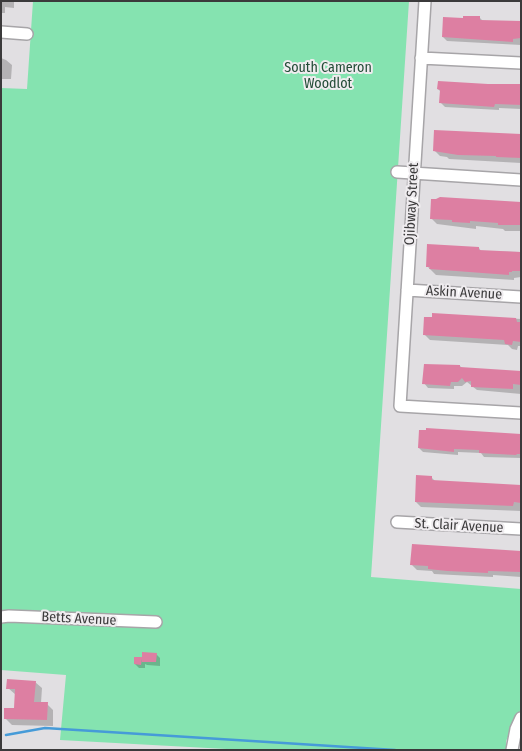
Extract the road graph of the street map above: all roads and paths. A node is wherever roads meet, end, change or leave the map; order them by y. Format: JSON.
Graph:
{"nodes":[{"id":1,"x":425,"y":1,"type":"edge"},
{"id":2,"x":1,"y":32,"type":"edge"},
{"id":3,"x":27,"y":34,"type":"dead end"},
{"id":4,"x":420,"y":58,"type":"junction"},
{"id":5,"x":521,"y":63,"type":"edge"},
{"id":6,"x":397,"y":172,"type":"dead end"},
{"id":7,"x":414,"y":173,"type":"junction"},
{"id":8,"x":521,"y":180,"type":"edge"},
{"id":9,"x":407,"y":290,"type":"junction"},
{"id":10,"x":521,"y":297,"type":"edge"},
{"id":11,"x":521,"y":413,"type":"edge"},
{"id":12,"x":397,"y":522,"type":"dead end"},
{"id":13,"x":521,"y":529,"type":"edge"},
{"id":14,"x":1,"y":617,"type":"edge"},
{"id":15,"x":156,"y":622,"type":"dead end"},
{"id":16,"x":521,"y":718,"type":"edge"},
{"id":17,"x":512,"y":750,"type":"edge"}],
"edges":[{"from":1,"to":4,"type":"street","name":"Ojibway Street"},
{"from":2,"to":3,"type":"street"},
{"from":4,"to":5,"type":"street"},
{"from":4,"to":7,"type":"street","name":"Ojibway Street"},
{"from":6,"to":7,"type":"street"},
{"from":7,"to":8,"type":"street"},
{"from":7,"to":9,"type":"street","name":"Ojibway Street"},
{"from":9,"to":10,"type":"street","name":"Askin Avenue"},
{"from":9,"to":11,"type":"street","name":"Ojibway Street"},
{"from":12,"to":13,"type":"street","name":"St. Clair Avenue"},
{"from":14,"to":15,"type":"street","name":"Betts Avenue"},
{"from":16,"to":17,"type":"street"}]}
